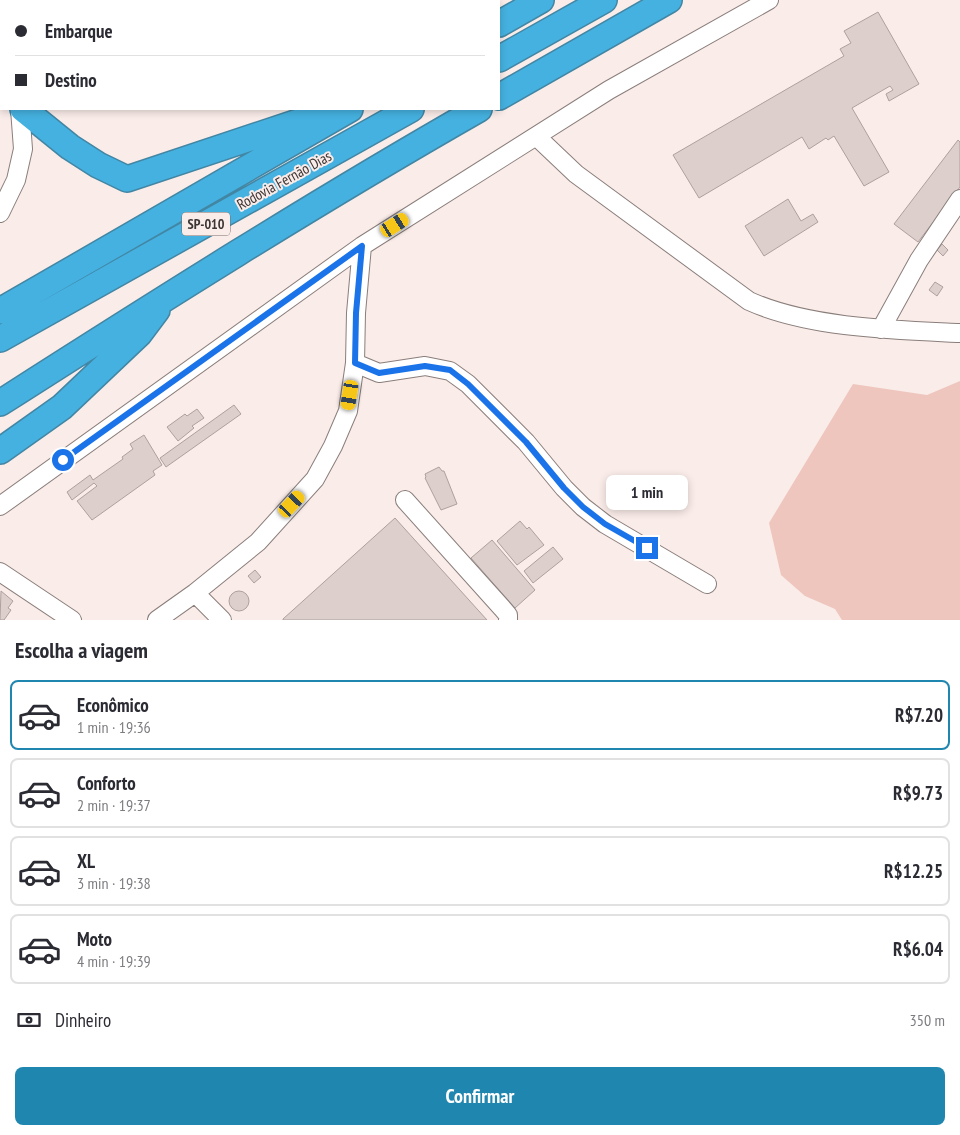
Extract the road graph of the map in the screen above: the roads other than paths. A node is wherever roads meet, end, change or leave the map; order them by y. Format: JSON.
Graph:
{"nodes":[{"id":1,"x":541,"y":0,"type":"edge"},
{"id":2,"x":604,"y":0,"type":"edge"},
{"id":3,"x":670,"y":0,"type":"edge"},
{"id":4,"x":769,"y":0,"type":"edge"},
{"id":5,"x":500,"y":23,"type":"edge"},
{"id":6,"x":500,"y":58,"type":"edge"},
{"id":7,"x":500,"y":96,"type":"edge"},
{"id":8,"x":22,"y":110,"type":"edge"},
{"id":9,"x":23,"y":110,"type":"edge"},
{"id":10,"x":333,"y":110,"type":"edge"},
{"id":11,"x":348,"y":110,"type":"edge"},
{"id":12,"x":409,"y":110,"type":"edge"},
{"id":13,"x":477,"y":110,"type":"edge"},
{"id":14,"x":537,"y":137,"type":"junction"},
{"id":15,"x":960,"y":198,"type":"edge"},
{"id":16,"x":0,"y":213,"type":"edge"},
{"id":17,"x":362,"y":246,"type":"junction"},
{"id":18,"x":168,"y":295,"type":"junction"},
{"id":19,"x":0,"y":311,"type":"edge"},
{"id":20,"x":881,"y":329,"type":"junction"},
{"id":21,"x":960,"y":333,"type":"edge"},
{"id":22,"x":0,"y":339,"type":"edge"},
{"id":23,"x":355,"y":363,"type":"junction"},
{"id":24,"x":0,"y":404,"type":"edge"},
{"id":25,"x":0,"y":451,"type":"edge"},
{"id":26,"x":405,"y":500,"type":"dead end"},
{"id":27,"x":0,"y":506,"type":"edge"},
{"id":28,"x":0,"y":572,"type":"edge"},
{"id":29,"x":707,"y":584,"type":"dead end"},
{"id":30,"x":196,"y":593,"type":"junction"},
{"id":31,"x":164,"y":618,"type":"edge"},
{"id":32,"x":72,"y":620,"type":"edge"},
{"id":33,"x":222,"y":620,"type":"edge"},
{"id":34,"x":508,"y":620,"type":"edge"}],
"edges":[{"from":1,"to":5,"type":"highway"},
{"from":2,"to":6,"type":"highway"},
{"from":3,"to":7,"type":"highway"},
{"from":4,"to":14,"type":"street"},
{"from":8,"to":16,"type":"street"},
{"from":9,"to":10,"type":"highway"},
{"from":11,"to":19,"type":"highway","name":"Rodovia Fernão Dias","number":"SP-010"},
{"from":12,"to":22,"type":"highway","name":"Rodovia Fernão Dias","number":"SP-010"},
{"from":13,"to":18,"type":"highway"},
{"from":14,"to":17,"type":"street"},
{"from":14,"to":20,"type":"street"},
{"from":15,"to":20,"type":"street"},
{"from":17,"to":23,"type":"street"},
{"from":17,"to":27,"type":"street"},
{"from":18,"to":24,"type":"highway"},
{"from":18,"to":25,"type":"highway"},
{"from":20,"to":21,"type":"street"},
{"from":23,"to":29,"type":"street"},
{"from":23,"to":30,"type":"street"},
{"from":26,"to":34,"type":"street"},
{"from":28,"to":32,"type":"street"},
{"from":30,"to":31,"type":"street"},
{"from":30,"to":33,"type":"street"}]}
